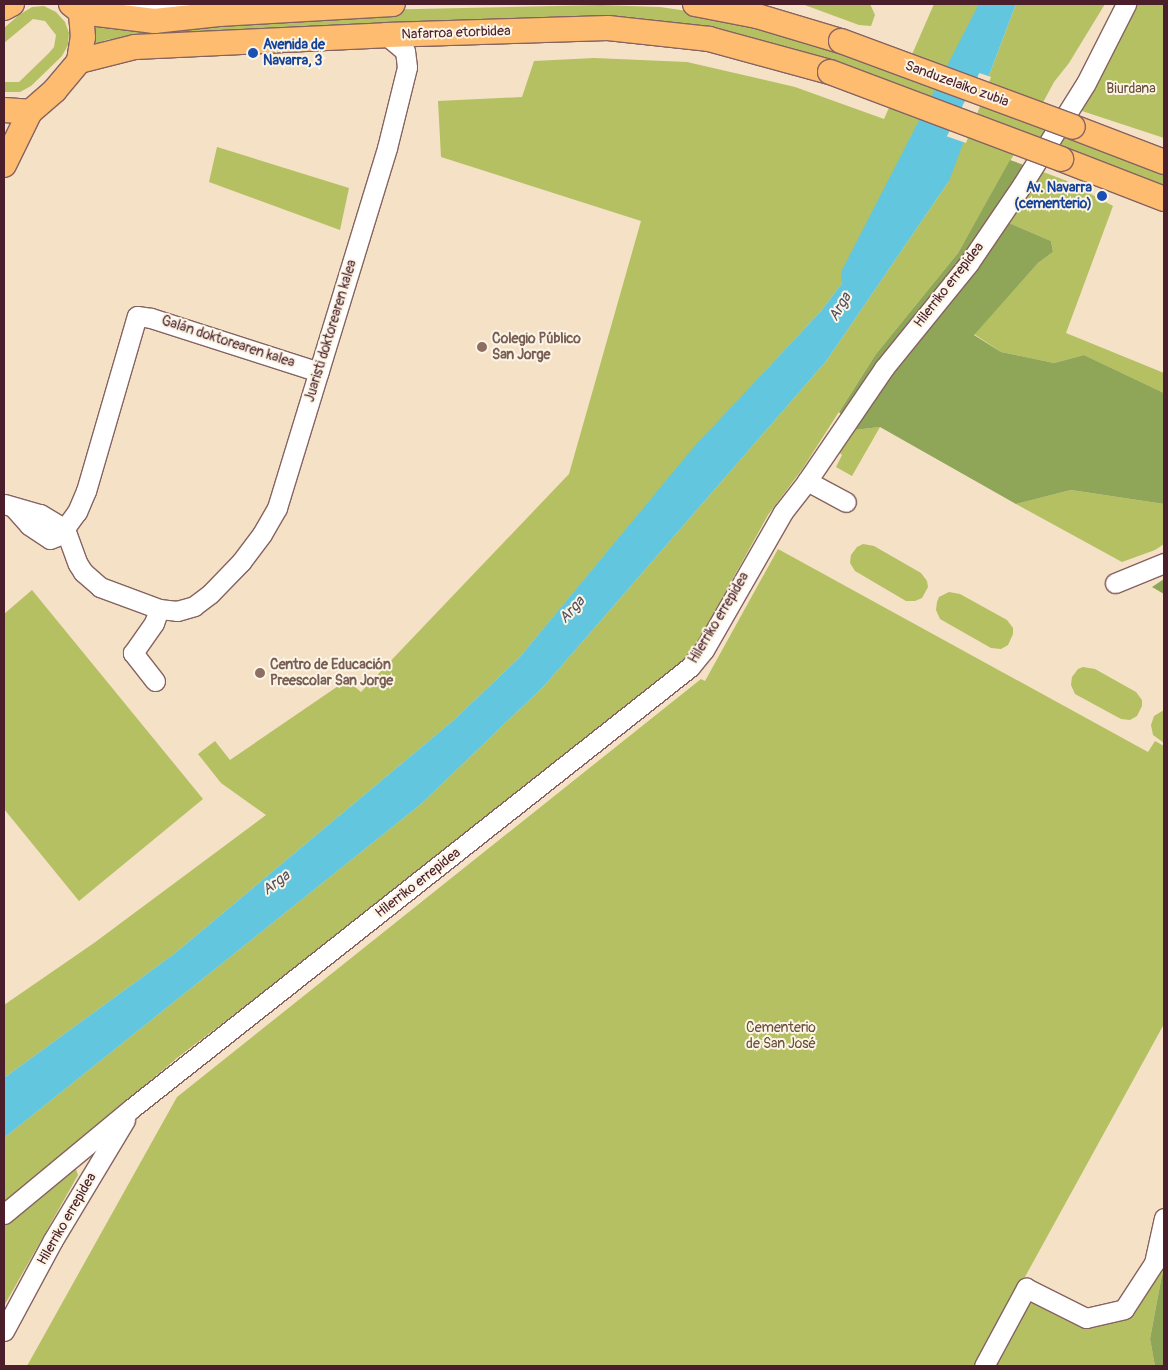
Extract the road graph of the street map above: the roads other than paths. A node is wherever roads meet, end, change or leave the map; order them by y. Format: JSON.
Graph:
{"nodes":[{"id":1,"x":12,"y":4,"type":"edge"},
{"id":2,"x":132,"y":4,"type":"edge"},
{"id":3,"x":194,"y":4,"type":"edge"},
{"id":4,"x":250,"y":4,"type":"edge"},
{"id":5,"x":393,"y":4,"type":"edge"},
{"id":6,"x":695,"y":4,"type":"edge"},
{"id":7,"x":1126,"y":4,"type":"edge"},
{"id":8,"x":74,"y":6,"type":"edge"},
{"id":9,"x":4,"y":8,"type":"edge"},
{"id":10,"x":275,"y":10,"type":"junction"},
{"id":11,"x":386,"y":35,"type":"junction"},
{"id":12,"x":79,"y":61,"type":"junction"},
{"id":13,"x":4,"y":110,"type":"edge"},
{"id":14,"x":30,"y":112,"type":"junction"},
{"id":15,"x":1164,"y":162,"type":"edge"},
{"id":16,"x":4,"y":165,"type":"edge"},
{"id":17,"x":1164,"y":199,"type":"edge"},
{"id":18,"x":319,"y":372,"type":"junction"},
{"id":19,"x":807,"y":481,"type":"junction"},
{"id":20,"x":846,"y":502,"type":"dead end"},
{"id":21,"x":8,"y":506,"type":"edge"},
{"id":22,"x":65,"y":529,"type":"junction"},
{"id":23,"x":1164,"y":563,"type":"edge"},
{"id":24,"x":1115,"y":583,"type":"dead end"},
{"id":25,"x":160,"y":609,"type":"junction"},
{"id":26,"x":155,"y":681,"type":"dead end"},
{"id":27,"x":132,"y":1108,"type":"junction"},
{"id":28,"x":4,"y":1214,"type":"edge"},
{"id":29,"x":1164,"y":1218,"type":"edge"},
{"id":30,"x":4,"y":1331,"type":"edge"},
{"id":31,"x":984,"y":1366,"type":"edge"}],
"edges":[{"from":1,"to":9,"type":"main road"},
{"from":2,"to":3,"type":"street"},
{"from":4,"to":10,"type":"street"},
{"from":5,"to":10,"type":"main road"},
{"from":6,"to":15,"type":"main road","name":"Sanduzelaiko zubia","bridge":true},
{"from":7,"to":19,"type":"street","name":"Hilerriko errepidea"},
{"from":8,"to":10,"type":"main road"},
{"from":8,"to":12,"type":"main road"},
{"from":11,"to":12,"type":"main road","name":"Nafarroa etorbidea"},
{"from":11,"to":17,"type":"main road","name":"Nafarroa etorbidea","bridge":true},
{"from":11,"to":18,"type":"street","name":"Juaristi doktorearen kalea"},
{"from":12,"to":14,"type":"main road"},
{"from":13,"to":14,"type":"main road"},
{"from":14,"to":16,"type":"main road"},
{"from":18,"to":22,"type":"street","name":"Galán doktorearen kalea"},
{"from":18,"to":25,"type":"street","name":"Juaristi doktorearen kalea"},
{"from":19,"to":20,"type":"street"},
{"from":19,"to":27,"type":"street","name":"Hilerriko errepidea"},
{"from":21,"to":22,"type":"street"},
{"from":22,"to":25,"type":"street"},
{"from":23,"to":24,"type":"street"},
{"from":25,"to":26,"type":"street"},
{"from":27,"to":28,"type":"street","name":"Hilerriko errepidea"},
{"from":27,"to":30,"type":"street","name":"Hilerriko errepidea"},
{"from":29,"to":31,"type":"street"}]}
